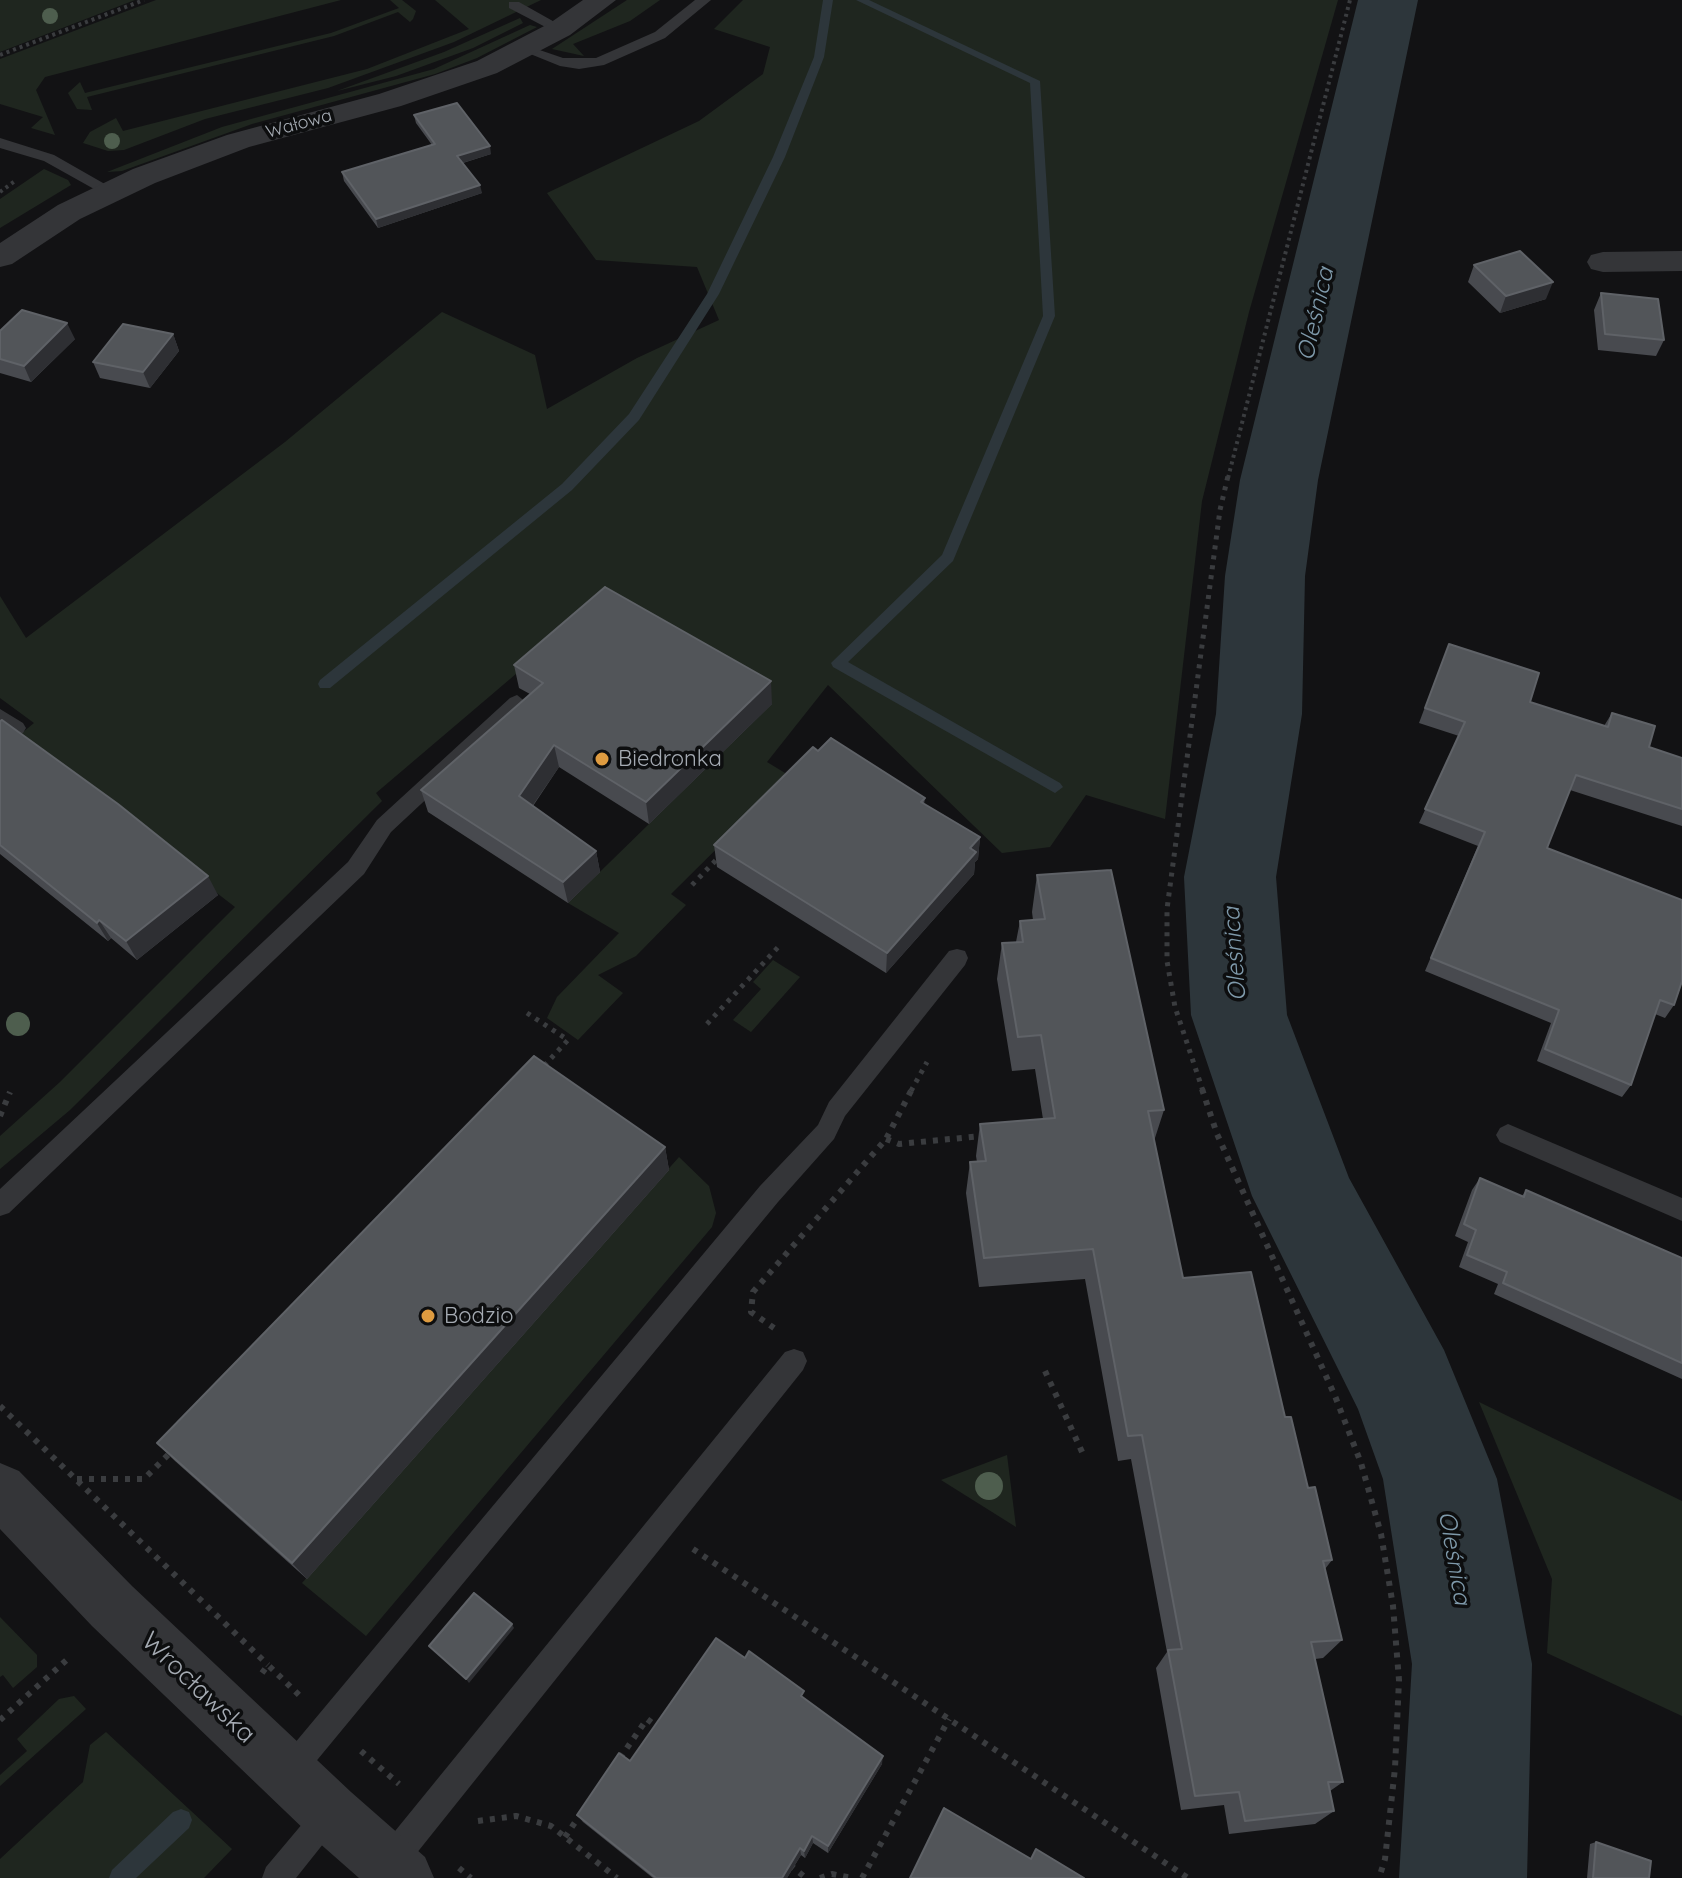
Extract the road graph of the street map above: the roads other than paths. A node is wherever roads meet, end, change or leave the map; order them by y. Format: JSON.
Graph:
{"nodes":[{"id":1,"x":602,"y":0,"type":"edge"},
{"id":2,"x":704,"y":0,"type":"edge"},
{"id":3,"x":514,"y":5,"type":"dead end"},
{"id":4,"x":560,"y":29,"type":"junction"},
{"id":5,"x":525,"y":49,"type":"junction"},
{"id":6,"x":0,"y":143,"type":"edge"},
{"id":7,"x":109,"y":191,"type":"junction"},
{"id":8,"x":0,"y":257,"type":"edge"},
{"id":9,"x":1682,"y":261,"type":"edge"},
{"id":10,"x":1603,"y":262,"type":"dead end"},
{"id":11,"x":517,"y":703,"type":"edge"},
{"id":12,"x":957,"y":958,"type":"dead end"},
{"id":13,"x":1508,"y":1135,"type":"dead end"},
{"id":14,"x":0,"y":1205,"type":"edge"},
{"id":15,"x":1682,"y":1210,"type":"edge"},
{"id":16,"x":794,"y":1361,"type":"dead end"},
{"id":17,"x":0,"y":1490,"type":"edge"},
{"id":18,"x":288,"y":1773,"type":"junction"},
{"id":19,"x":330,"y":1813,"type":"junction"},
{"id":20,"x":396,"y":1871,"type":"edge"},
{"id":21,"x":277,"y":1878,"type":"edge"}],
"edges":[{"from":1,"to":4,"type":"street","name":"Wałowa"},
{"from":2,"to":5,"type":"lane"},
{"from":3,"to":4,"type":"lane"},
{"from":4,"to":5,"type":"street","name":"Wałowa"},
{"from":5,"to":7,"type":"street","name":"Wałowa"},
{"from":6,"to":7,"type":"lane"},
{"from":7,"to":8,"type":"street","name":"Wałowa"},
{"from":9,"to":10,"type":"street"},
{"from":11,"to":14,"type":"lane"},
{"from":12,"to":18,"type":"lane"},
{"from":13,"to":15,"type":"lane"},
{"from":16,"to":20,"type":"lane"},
{"from":17,"to":18,"type":"street","name":"Wrocławska"},
{"from":18,"to":19,"type":"street","name":"Wrocławska"},
{"from":19,"to":20,"type":"street","name":"Wrocławska"},
{"from":19,"to":21,"type":"lane"}]}
